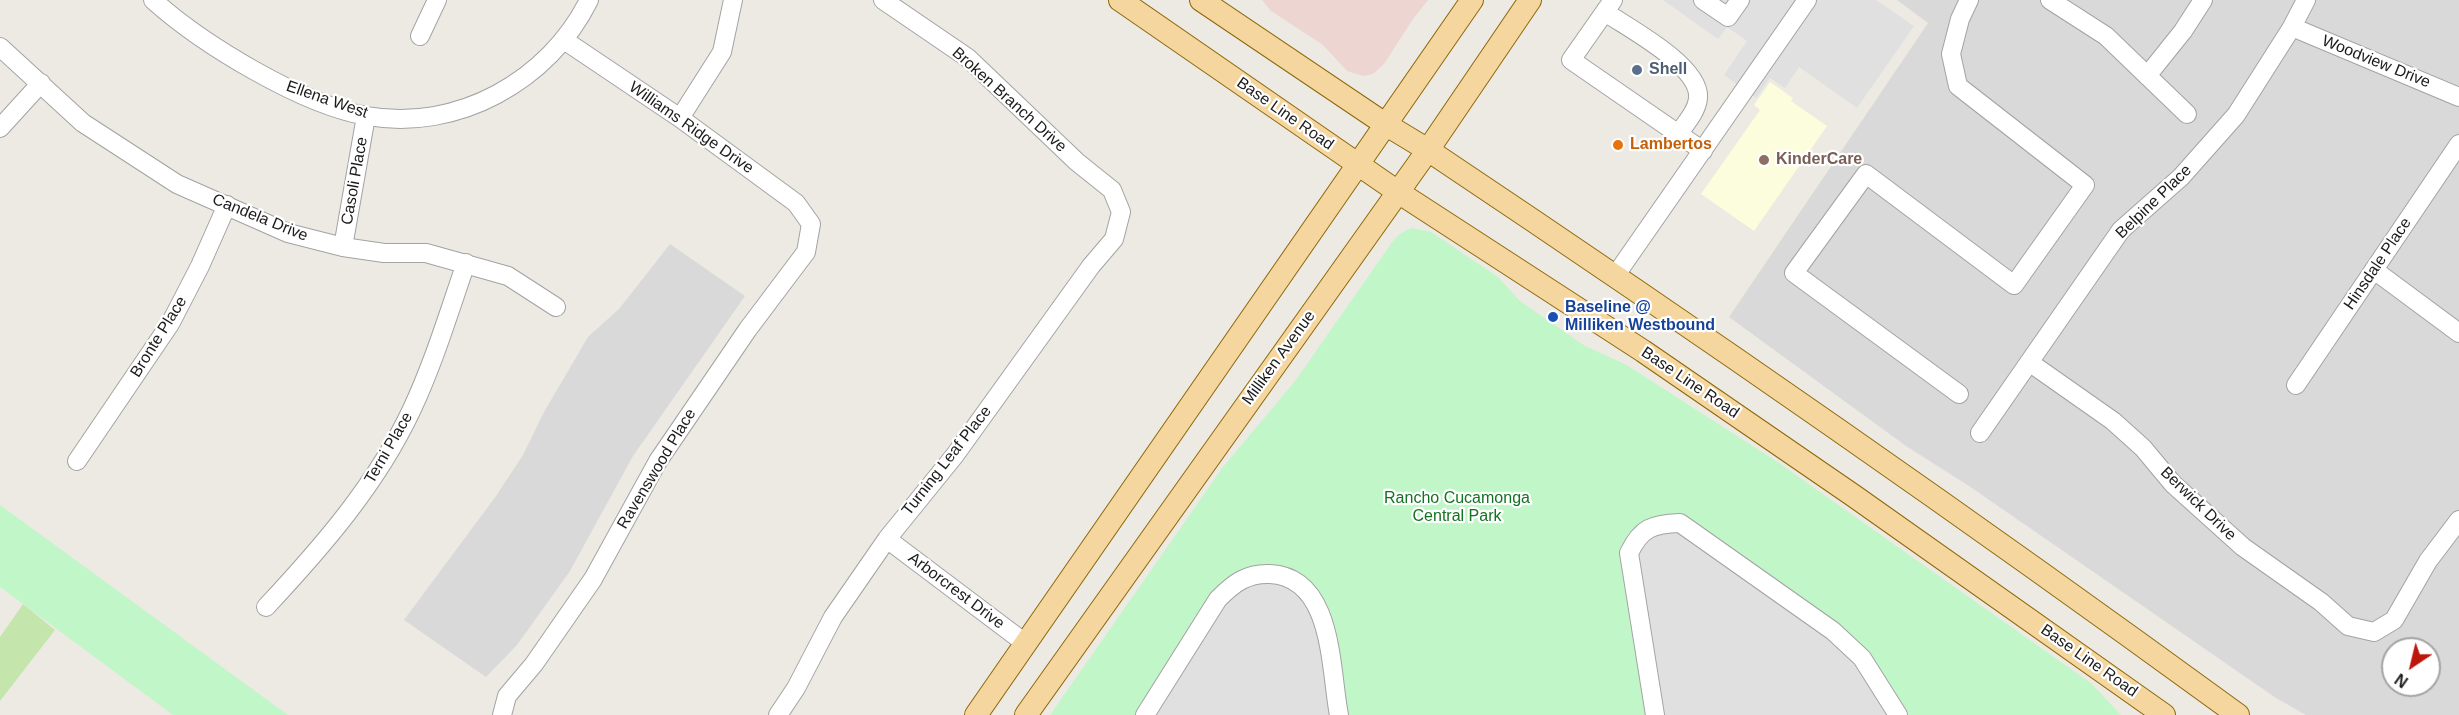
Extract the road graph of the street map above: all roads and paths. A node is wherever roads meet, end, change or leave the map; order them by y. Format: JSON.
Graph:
{"nodes":[{"id":1,"x":437,"y":0,"type":"edge"},
{"id":2,"x":589,"y":0,"type":"edge"},
{"id":3,"x":733,"y":0,"type":"edge"},
{"id":4,"x":883,"y":0,"type":"edge"},
{"id":5,"x":1120,"y":0,"type":"edge"},
{"id":6,"x":1201,"y":0,"type":"edge"},
{"id":7,"x":1472,"y":0,"type":"edge"},
{"id":8,"x":1530,"y":0,"type":"edge"},
{"id":9,"x":1703,"y":0,"type":"edge"},
{"id":10,"x":1740,"y":0,"type":"edge"},
{"id":11,"x":1808,"y":0,"type":"edge"},
{"id":12,"x":1969,"y":0,"type":"edge"},
{"id":13,"x":2050,"y":0,"type":"edge"},
{"id":14,"x":2203,"y":0,"type":"edge"},
{"id":15,"x":2306,"y":0,"type":"edge"},
{"id":16,"x":163,"y":4,"type":"edge"},
{"id":17,"x":1609,"y":6,"type":"edge"},
{"id":18,"x":2292,"y":27,"type":"junction"},
{"id":19,"x":420,"y":36,"type":"dead end"},
{"id":20,"x":564,"y":40,"type":"junction"},
{"id":21,"x":0,"y":46,"type":"edge"},
{"id":22,"x":2147,"y":76,"type":"junction"},
{"id":23,"x":41,"y":83,"type":"junction"},
{"id":24,"x":2459,"y":97,"type":"edge"},
{"id":25,"x":2187,"y":114,"type":"dead end"},
{"id":26,"x":366,"y":116,"type":"junction"},
{"id":27,"x":680,"y":118,"type":"junction"},
{"id":28,"x":1385,"y":124,"type":"junction"},
{"id":29,"x":0,"y":128,"type":"edge"},
{"id":30,"x":1678,"y":134,"type":"junction"},
{"id":31,"x":2459,"y":144,"type":"edge"},
{"id":32,"x":1428,"y":150,"type":"junction"},
{"id":33,"x":1702,"y":151,"type":"junction"},
{"id":34,"x":1357,"y":165,"type":"junction"},
{"id":35,"x":1398,"y":192,"type":"junction"},
{"id":36,"x":227,"y":206,"type":"junction"},
{"id":37,"x":1121,"y":212,"type":"joint"},
{"id":38,"x":811,"y":224,"type":"joint"},
{"id":39,"x":343,"y":247,"type":"junction"},
{"id":40,"x":466,"y":263,"type":"junction"},
{"id":41,"x":2374,"y":270,"type":"junction"},
{"id":42,"x":1615,"y":276,"type":"junction"},
{"id":43,"x":556,"y":307,"type":"dead end"},
{"id":44,"x":2459,"y":333,"type":"edge"},
{"id":45,"x":2029,"y":362,"type":"junction"},
{"id":46,"x":2296,"y":385,"type":"dead end"},
{"id":47,"x":1959,"y":394,"type":"dead end"},
{"id":48,"x":1980,"y":433,"type":"dead end"},
{"id":49,"x":77,"y":461,"type":"dead end"},
{"id":50,"x":2459,"y":520,"type":"edge"},
{"id":51,"x":887,"y":539,"type":"junction"},
{"id":52,"x":266,"y":607,"type":"dead end"},
{"id":53,"x":1025,"y":643,"type":"junction"},
{"id":54,"x":502,"y":715,"type":"edge"},
{"id":55,"x":778,"y":715,"type":"edge"},
{"id":56,"x":976,"y":715,"type":"edge"},
{"id":57,"x":1026,"y":715,"type":"edge"},
{"id":58,"x":1145,"y":715,"type":"edge"},
{"id":59,"x":1339,"y":715,"type":"edge"},
{"id":60,"x":1655,"y":715,"type":"edge"},
{"id":61,"x":1898,"y":715,"type":"edge"},
{"id":62,"x":2164,"y":715,"type":"edge"},
{"id":63,"x":2238,"y":715,"type":"edge"}],
"edges":[{"from":1,"to":19,"type":"street"},
{"from":2,"to":20,"type":"street","name":"Ellena West"},
{"from":3,"to":27,"type":"street"},
{"from":4,"to":37,"type":"street","name":"Broken Branch Drive"},
{"from":5,"to":34,"type":"main road","name":"Base Line Road"},
{"from":6,"to":28,"type":"main road"},
{"from":7,"to":28,"type":"main road"},
{"from":8,"to":32,"type":"main road","name":"Milliken Avenue"},
{"from":9,"to":10,"type":"street"},
{"from":11,"to":33,"type":"street"},
{"from":12,"to":47,"type":"street"},
{"from":13,"to":22,"type":"street"},
{"from":14,"to":22,"type":"street"},
{"from":15,"to":18,"type":"street","name":"Belpine Place"},
{"from":16,"to":26,"type":"street","name":"Ellena West"},
{"from":17,"to":30,"type":"street"},
{"from":17,"to":30,"type":"street"},
{"from":18,"to":24,"type":"street","name":"Woodview Drive"},
{"from":18,"to":45,"type":"street","name":"Belpine Place"},
{"from":20,"to":26,"type":"street","name":"Ellena West"},
{"from":20,"to":27,"type":"street","name":"Williams Ridge Drive"},
{"from":21,"to":23,"type":"street","name":"Candela Drive"},
{"from":22,"to":25,"type":"street"},
{"from":23,"to":29,"type":"street"},
{"from":23,"to":36,"type":"street","name":"Candela Drive"},
{"from":26,"to":39,"type":"street","name":"Casoli Place"},
{"from":27,"to":38,"type":"street","name":"Williams Ridge Drive"},
{"from":28,"to":32,"type":"main road"},
{"from":28,"to":34,"type":"main road"},
{"from":30,"to":33,"type":"street"},
{"from":31,"to":41,"type":"street","name":"Hinsdale Place"},
{"from":32,"to":35,"type":"main road","name":"Milliken Avenue"},
{"from":32,"to":42,"type":"main road"},
{"from":33,"to":42,"type":"street"},
{"from":34,"to":35,"type":"main road","name":"Base Line Road"},
{"from":34,"to":53,"type":"main road"},
{"from":35,"to":57,"type":"main road","name":"Milliken Avenue"},
{"from":35,"to":62,"type":"main road","name":"Base Line Road"},
{"from":36,"to":39,"type":"street","name":"Candela Drive"},
{"from":36,"to":49,"type":"street","name":"Bronte Place"},
{"from":37,"to":51,"type":"street","name":"Turning Leaf Place"},
{"from":38,"to":54,"type":"street","name":"Ravenswood Place"},
{"from":39,"to":40,"type":"street","name":"Candela Drive"},
{"from":40,"to":43,"type":"street","name":"Candela Drive"},
{"from":40,"to":52,"type":"street","name":"Terni Place"},
{"from":41,"to":44,"type":"street"},
{"from":41,"to":46,"type":"street","name":"Hinsdale Place"},
{"from":42,"to":63,"type":"main road"},
{"from":45,"to":48,"type":"street","name":"Belpine Place"},
{"from":45,"to":50,"type":"street","name":"Berwick Drive"},
{"from":51,"to":53,"type":"street","name":"Arborcrest Drive"},
{"from":51,"to":55,"type":"street","name":"Turning Leaf Place"},
{"from":53,"to":56,"type":"main road"},
{"from":58,"to":59,"type":"street"},
{"from":60,"to":61,"type":"street"}]}
